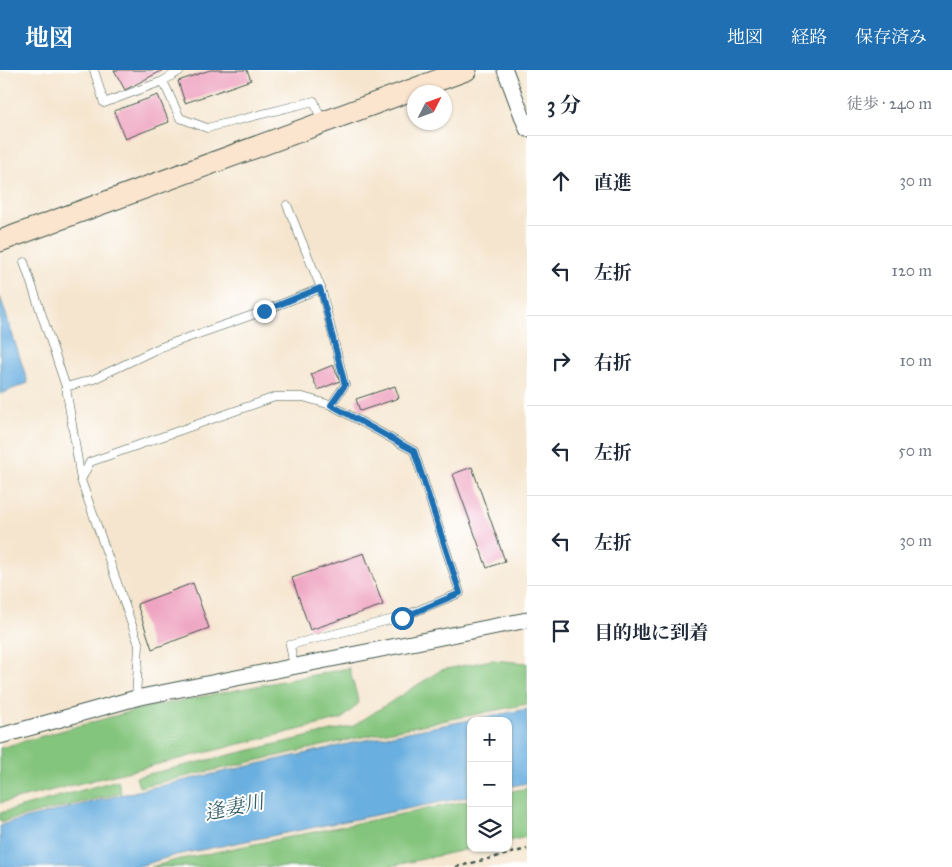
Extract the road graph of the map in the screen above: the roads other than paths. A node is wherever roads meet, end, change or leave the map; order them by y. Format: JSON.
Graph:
{"nodes":[{"id":1,"x":94,"y":70,"type":"edge"},
{"id":2,"x":181,"y":70,"type":"edge"},
{"id":3,"x":466,"y":70,"type":"edge"},
{"id":4,"x":505,"y":70,"type":"edge"},
{"id":5,"x":163,"y":81,"type":"junction"},
{"id":6,"x":322,"y":123,"type":"junction"},
{"id":7,"x":527,"y":129,"type":"edge"},
{"id":8,"x":287,"y":205,"type":"dead end"},
{"id":9,"x":0,"y":242,"type":"edge"},
{"id":10,"x":24,"y":262,"type":"dead end"},
{"id":11,"x":320,"y":288,"type":"junction"},
{"id":12,"x":66,"y":388,"type":"junction"},
{"id":13,"x":331,"y":405,"type":"junction"},
{"id":14,"x":81,"y":480,"type":"junction"},
{"id":15,"x":527,"y":620,"type":"edge"},
{"id":16,"x":294,"y":667,"type":"junction"},
{"id":17,"x":136,"y":698,"type":"junction"},
{"id":18,"x":0,"y":736,"type":"edge"}],
"edges":[{"from":1,"to":5,"type":"lane"},
{"from":2,"to":5,"type":"lane"},
{"from":3,"to":6,"type":"street"},
{"from":4,"to":7,"type":"street"},
{"from":5,"to":6,"type":"lane"},
{"from":6,"to":9,"type":"street"},
{"from":8,"to":11,"type":"lane"},
{"from":10,"to":12,"type":"lane"},
{"from":11,"to":12,"type":"lane"},
{"from":11,"to":13,"type":"lane"},
{"from":12,"to":14,"type":"lane"},
{"from":13,"to":14,"type":"lane"},
{"from":13,"to":16,"type":"lane"},
{"from":14,"to":17,"type":"lane"},
{"from":15,"to":16,"type":"street"},
{"from":16,"to":17,"type":"street"},
{"from":17,"to":18,"type":"street"}]}
